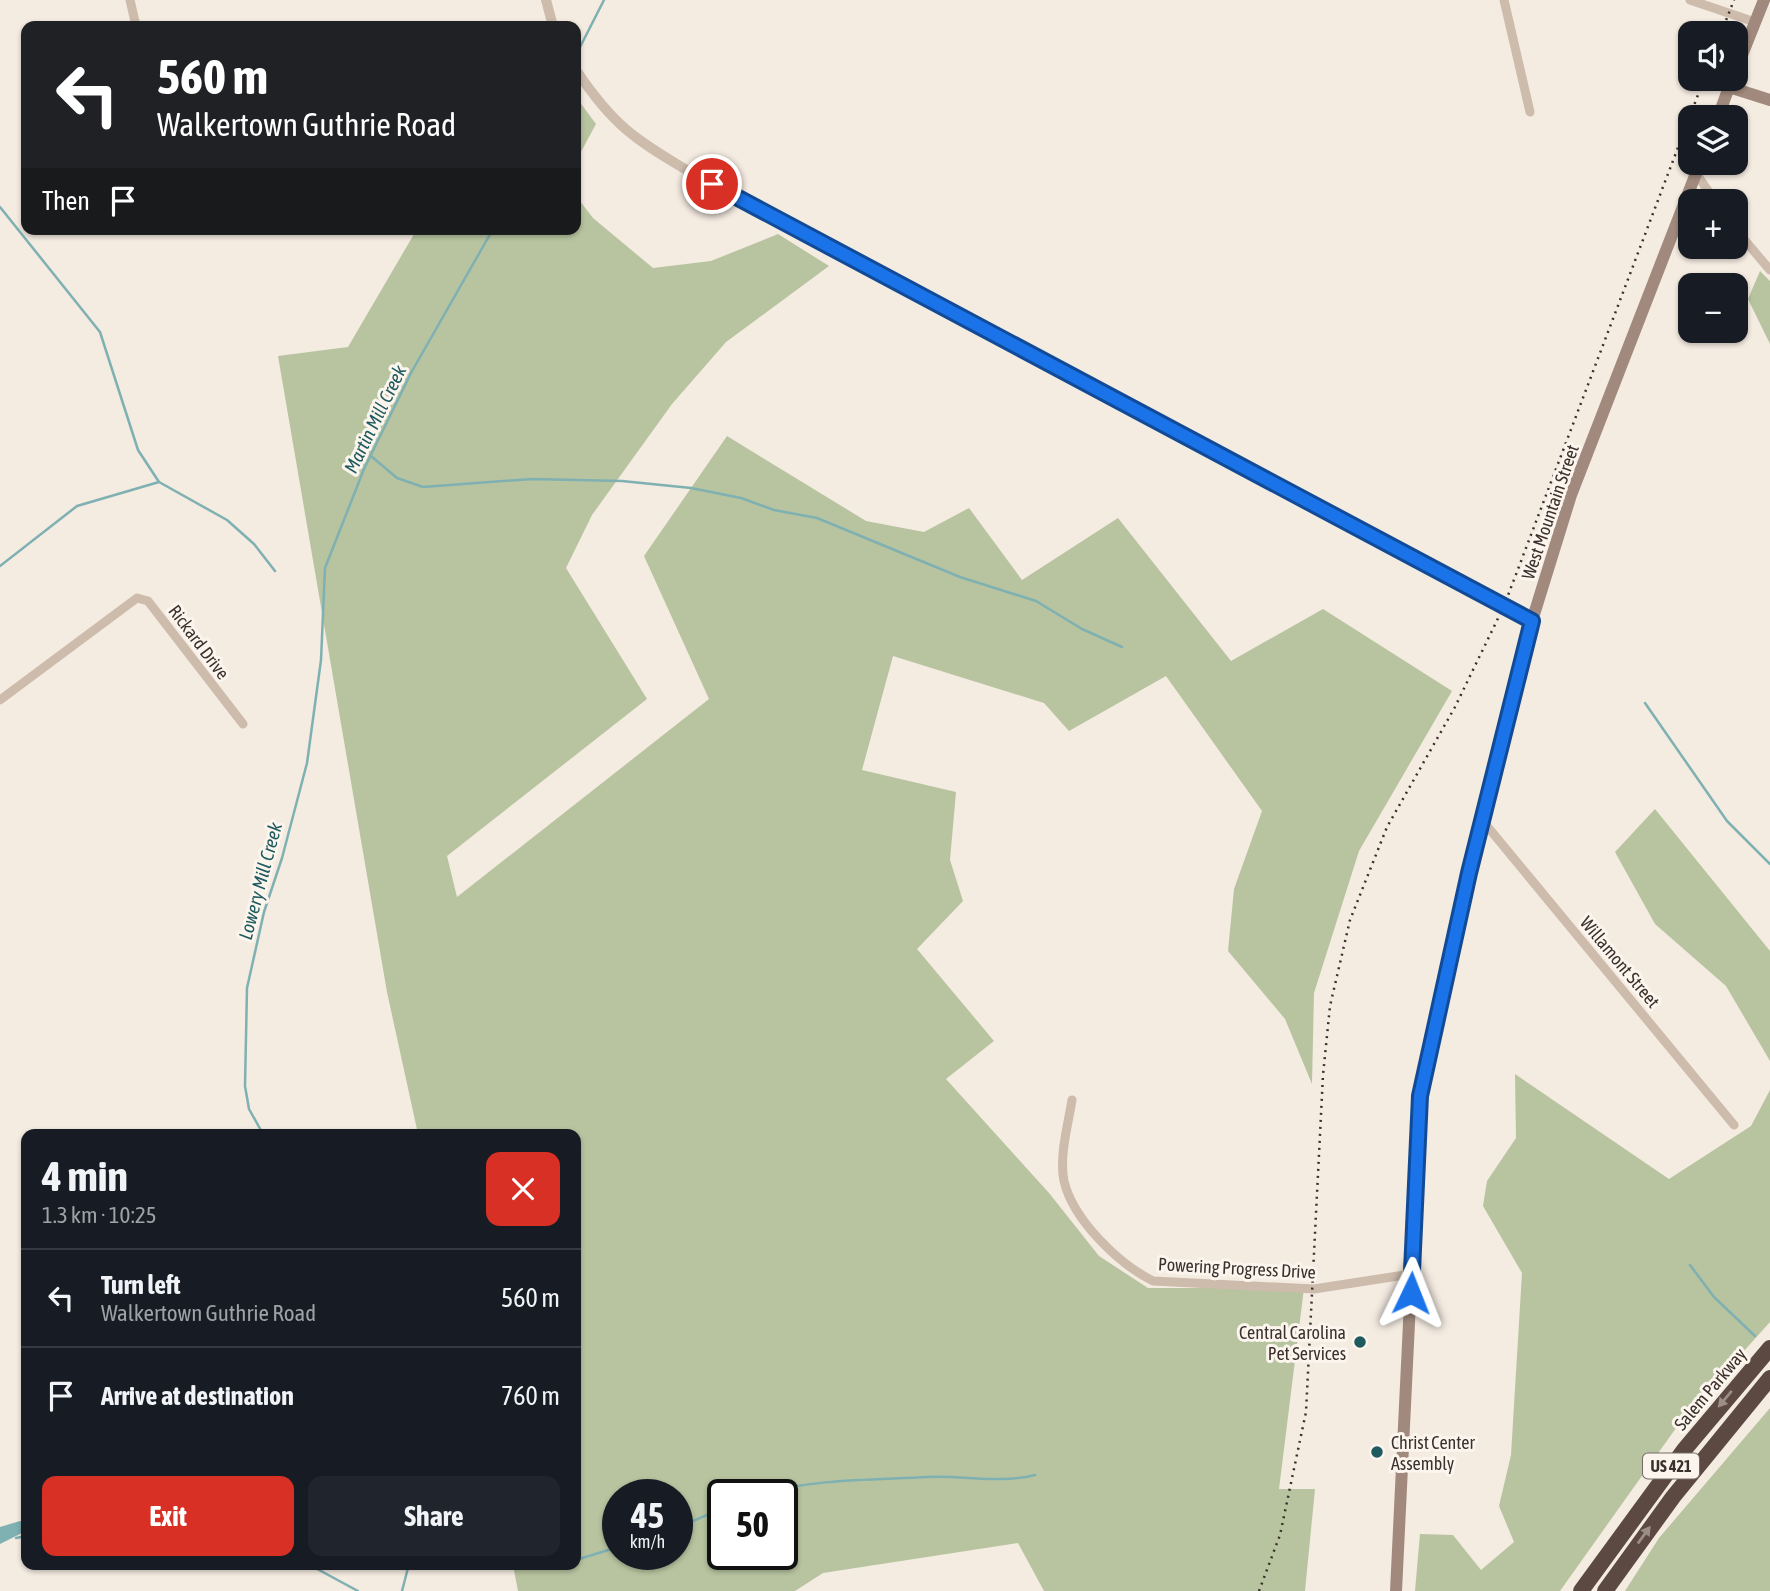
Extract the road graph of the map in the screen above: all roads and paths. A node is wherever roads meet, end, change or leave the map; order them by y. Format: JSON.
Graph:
{"nodes":[{"id":1,"x":131,"y":0,"type":"edge"},
{"id":2,"x":547,"y":0,"type":"edge"},
{"id":3,"x":1504,"y":0,"type":"edge"},
{"id":4,"x":1690,"y":0,"type":"edge"},
{"id":5,"x":1764,"y":0,"type":"edge"},
{"id":6,"x":1716,"y":4,"type":"edge"},
{"id":7,"x":135,"y":21,"type":"edge"},
{"id":8,"x":552,"y":21,"type":"edge"},
{"id":9,"x":1755,"y":22,"type":"junction"},
{"id":10,"x":1748,"y":40,"type":"edge"},
{"id":11,"x":581,"y":77,"type":"edge"},
{"id":12,"x":1748,"y":90,"type":"edge"},
{"id":13,"x":1770,"y":100,"type":"edge"},
{"id":14,"x":1530,"y":111,"type":"dead end"},
{"id":15,"x":1678,"y":228,"type":"edge"},
{"id":16,"x":1748,"y":244,"type":"edge"},
{"id":17,"x":1770,"y":271,"type":"edge"},
{"id":18,"x":1504,"y":606,"type":"joint"},
{"id":19,"x":1532,"y":621,"type":"junction"},
{"id":20,"x":0,"y":699,"type":"edge"},
{"id":21,"x":243,"y":724,"type":"dead end"},
{"id":22,"x":1482,"y":820,"type":"junction"},
{"id":23,"x":1072,"y":1100,"type":"dead end"},
{"id":24,"x":1734,"y":1125,"type":"dead end"},
{"id":25,"x":1411,"y":1274,"type":"junction"},
{"id":26,"x":1770,"y":1348,"type":"edge"},
{"id":27,"x":1770,"y":1378,"type":"edge"},
{"id":28,"x":1396,"y":1591,"type":"edge"},
{"id":29,"x":1581,"y":1591,"type":"edge"},
{"id":30,"x":1605,"y":1591,"type":"edge"}],
"edges":[{"from":1,"to":7,"type":"street"},
{"from":2,"to":8,"type":"street"},
{"from":3,"to":14,"type":"street"},
{"from":4,"to":6,"type":"street"},
{"from":5,"to":9,"type":"main road"},
{"from":6,"to":9,"type":"street"},
{"from":9,"to":10,"type":"main road"},
{"from":11,"to":18,"type":"street"},
{"from":12,"to":13,"type":"main road"},
{"from":15,"to":19,"type":"main road","name":"West Mountain Street"},
{"from":16,"to":17,"type":"street"},
{"from":18,"to":19,"type":"street"},
{"from":19,"to":22,"type":"main road","name":"West Mountain Street"},
{"from":20,"to":21,"type":"street","name":"Rickard Drive"},
{"from":22,"to":24,"type":"street","name":"Willamont Street"},
{"from":22,"to":25,"type":"main road","name":"West Mountain Street"},
{"from":23,"to":25,"type":"street","name":"Powering Progress Drive"},
{"from":25,"to":28,"type":"main road","name":"West Mountain Street"},
{"from":26,"to":29,"type":"highway","name":"Salem Parkway","number":"US 421","one_way":true},
{"from":30,"to":27,"type":"highway","number":"US 421","one_way":true}]}
